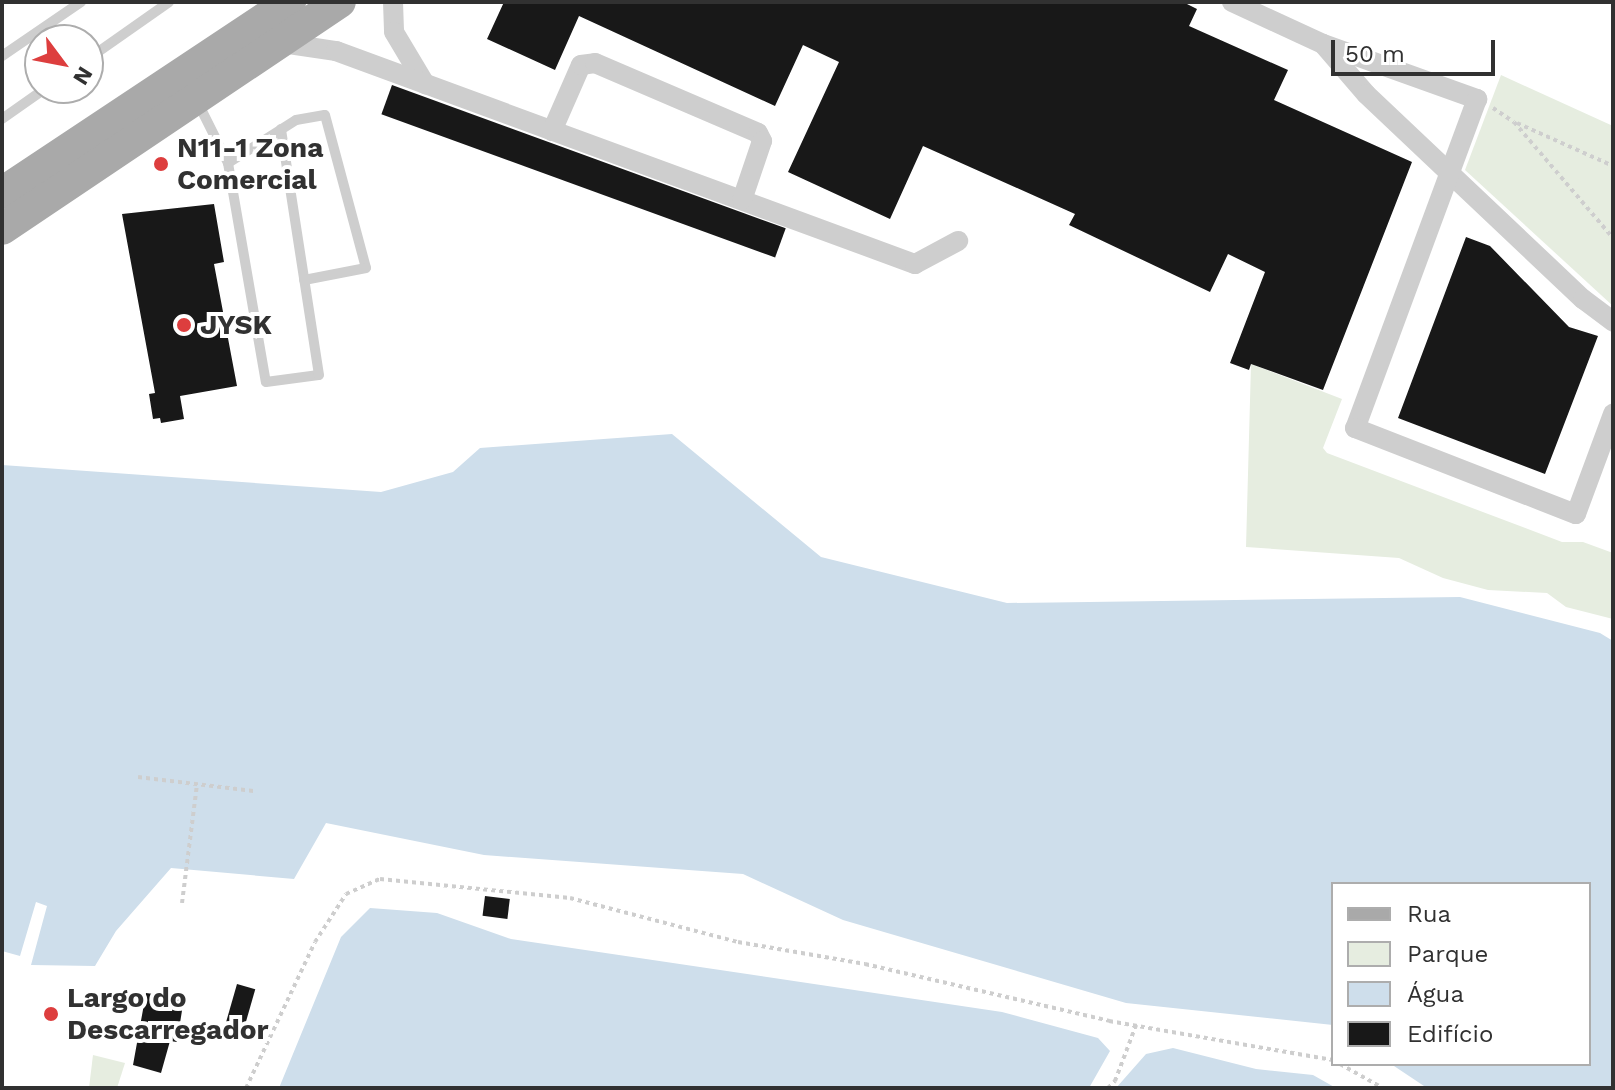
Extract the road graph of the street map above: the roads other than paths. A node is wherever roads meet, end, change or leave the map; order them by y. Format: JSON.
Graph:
{"nodes":[{"id":1,"x":81,"y":2,"type":"edge"},
{"id":2,"x":169,"y":2,"type":"edge"},
{"id":3,"x":340,"y":2,"type":"edge"},
{"id":4,"x":393,"y":2,"type":"edge"},
{"id":5,"x":1232,"y":2,"type":"edge"},
{"id":6,"x":287,"y":3,"type":"edge"},
{"id":7,"x":279,"y":43,"type":"junction"},
{"id":8,"x":1323,"y":44,"type":"junction"},
{"id":9,"x":104,"y":48,"type":"edge"},
{"id":10,"x":2,"y":56,"type":"edge"},
{"id":11,"x":425,"y":84,"type":"junction"},
{"id":12,"x":196,"y":99,"type":"junction"},
{"id":13,"x":24,"y":104,"type":"edge"},
{"id":14,"x":2,"y":119,"type":"edge"},
{"id":15,"x":281,"y":129,"type":"junction"},
{"id":16,"x":552,"y":131,"type":"junction"},
{"id":17,"x":228,"y":163,"type":"junction"},
{"id":18,"x":1450,"y":172,"type":"junction"},
{"id":19,"x":2,"y":193,"type":"edge"},
{"id":20,"x":742,"y":200,"type":"junction"},
{"id":21,"x":2,"y":229,"type":"edge"},
{"id":22,"x":958,"y":241,"type":"dead end"},
{"id":23,"x":304,"y":280,"type":"junction"},
{"id":24,"x":1613,"y":322,"type":"edge"},
{"id":25,"x":1613,"y":414,"type":"edge"}],
"edges":[{"from":1,"to":10,"type":"lane"},
{"from":2,"to":9,"type":"lane"},
{"from":3,"to":7,"type":"main road"},
{"from":4,"to":11,"type":"street"},
{"from":5,"to":8,"type":"street"},
{"from":6,"to":19,"type":"main road"},
{"from":7,"to":11,"type":"street"},
{"from":7,"to":12,"type":"main road"},
{"from":8,"to":18,"type":"street"},
{"from":8,"to":18,"type":"street"},
{"from":11,"to":16,"type":"street"},
{"from":12,"to":17,"type":"lane"},
{"from":12,"to":21,"type":"main road"},
{"from":13,"to":14,"type":"lane"},
{"from":15,"to":17,"type":"lane"},
{"from":15,"to":23,"type":"lane"},
{"from":15,"to":23,"type":"lane"},
{"from":16,"to":20,"type":"street"},
{"from":16,"to":20,"type":"street"},
{"from":17,"to":23,"type":"lane"},
{"from":18,"to":24,"type":"street"},
{"from":18,"to":25,"type":"street"},
{"from":20,"to":22,"type":"street"}]}
